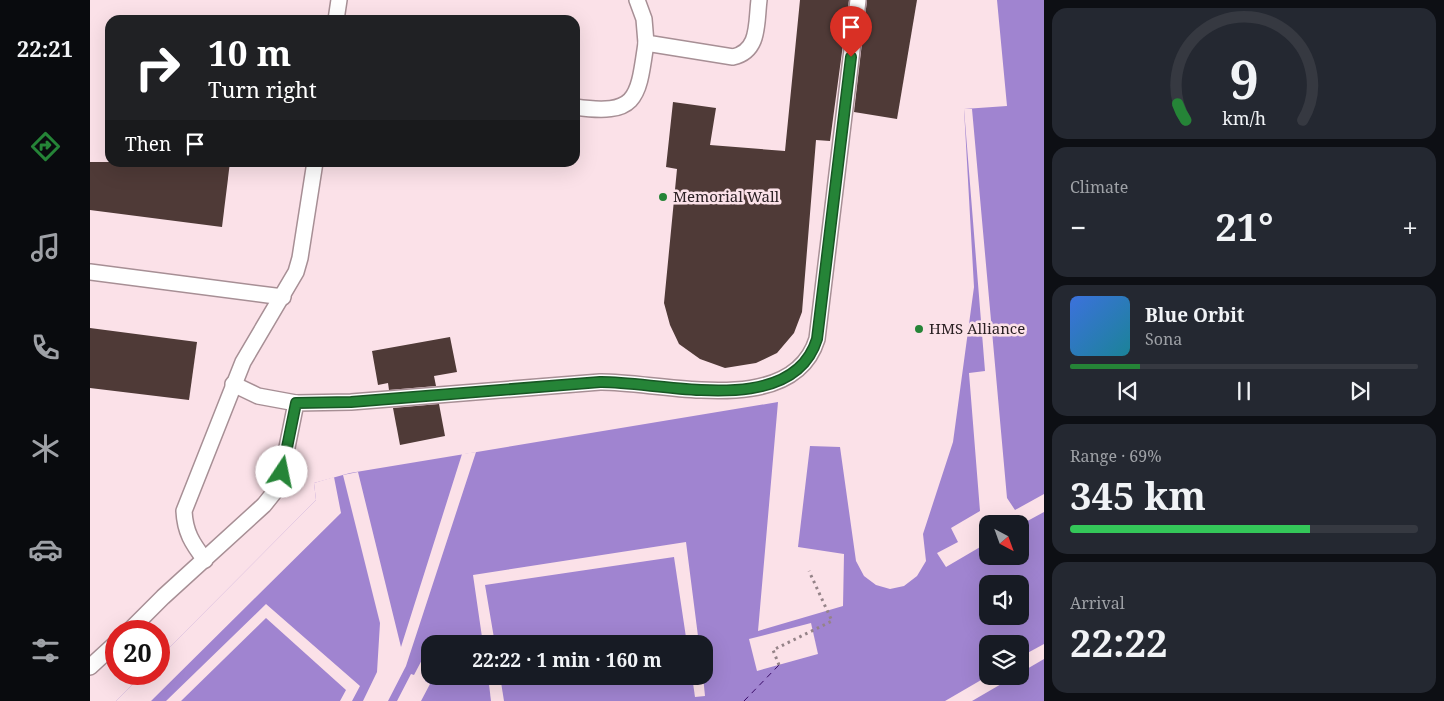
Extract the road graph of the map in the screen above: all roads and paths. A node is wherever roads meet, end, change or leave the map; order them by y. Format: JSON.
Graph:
{"nodes":[{"id":1,"x":339,"y":0,"type":"edge"},
{"id":2,"x":637,"y":0,"type":"edge"},
{"id":3,"x":759,"y":0,"type":"edge"},
{"id":4,"x":858,"y":0,"type":"edge"},
{"id":5,"x":337,"y":15,"type":"edge"},
{"id":6,"x":646,"y":43,"type":"junction"},
{"id":7,"x":580,"y":107,"type":"edge"},
{"id":8,"x":314,"y":167,"type":"edge"},
{"id":9,"x":90,"y":272,"type":"edge"},
{"id":10,"x":283,"y":297,"type":"junction"},
{"id":11,"x":233,"y":384,"type":"junction"},
{"id":12,"x":296,"y":403,"type":"junction"},
{"id":13,"x":205,"y":560,"type":"junction"},
{"id":14,"x":809,"y":571,"type":"dead end"},
{"id":15,"x":141,"y":620,"type":"edge"},
{"id":16,"x":105,"y":653,"type":"edge"},
{"id":17,"x":779,"y":665,"type":"dead end"},
{"id":18,"x":90,"y":667,"type":"edge"}],
"edges":[{"from":1,"to":5,"type":"lane"},
{"from":2,"to":6,"type":"lane"},
{"from":3,"to":6,"type":"lane"},
{"from":4,"to":12,"type":"lane"},
{"from":6,"to":7,"type":"lane"},
{"from":8,"to":10,"type":"lane"},
{"from":9,"to":10,"type":"lane"},
{"from":10,"to":11,"type":"lane"},
{"from":11,"to":12,"type":"lane"},
{"from":11,"to":13,"type":"lane"},
{"from":12,"to":13,"type":"lane"},
{"from":13,"to":15,"type":"lane"},
{"from":14,"to":17,"type":"path"},
{"from":16,"to":18,"type":"lane"}]}
